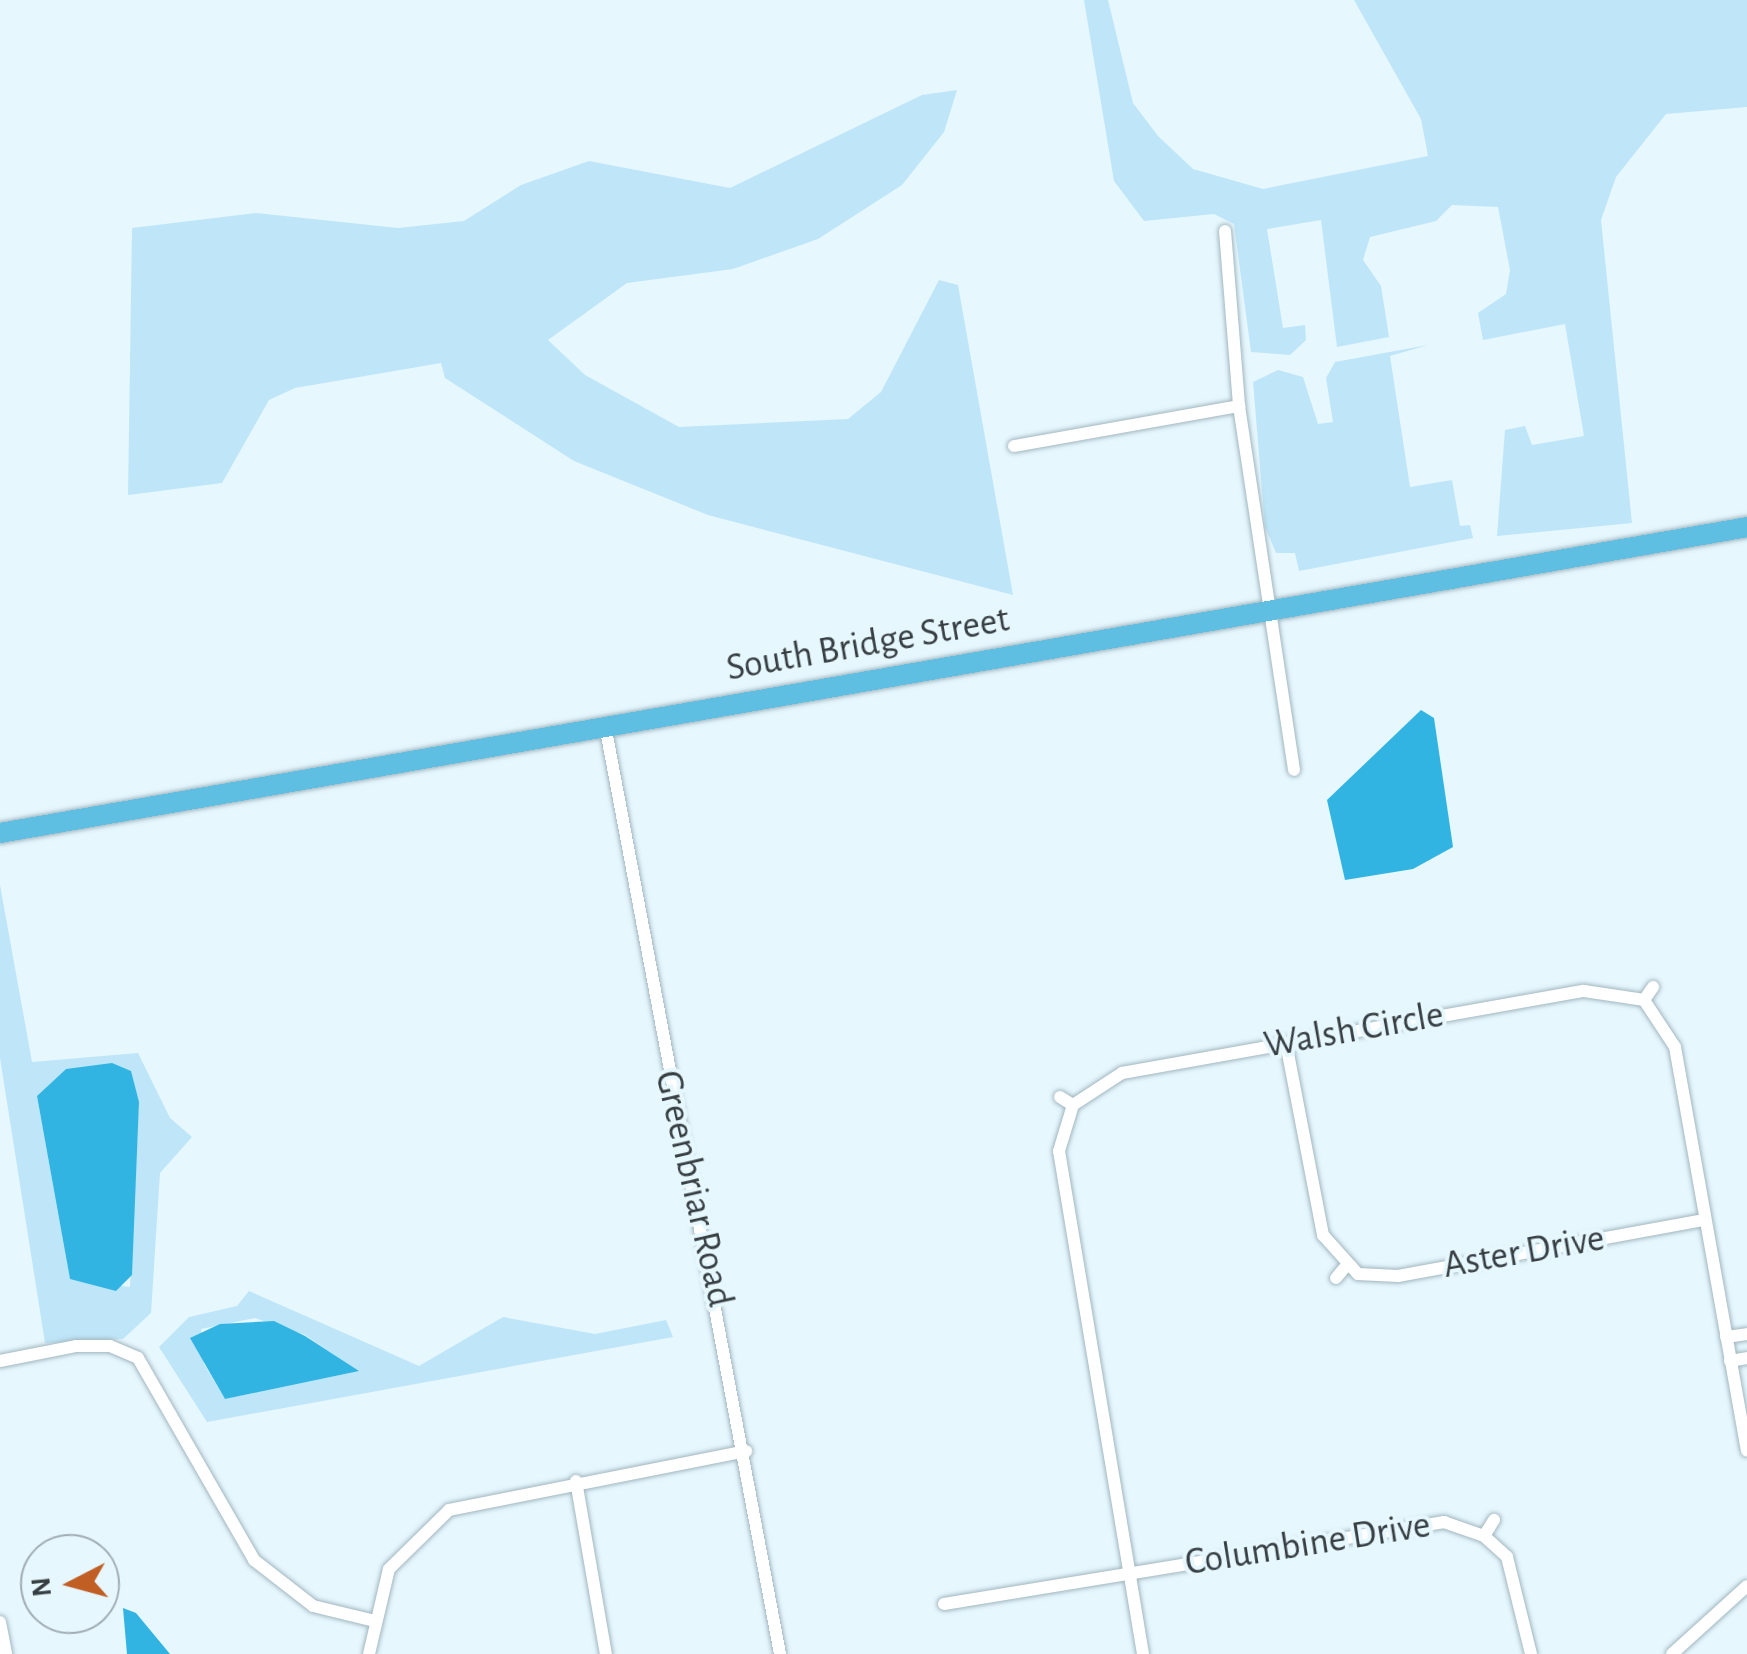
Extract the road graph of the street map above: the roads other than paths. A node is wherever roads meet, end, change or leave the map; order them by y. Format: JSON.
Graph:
{"nodes":[{"id":1,"x":1225,"y":231,"type":"dead end"},
{"id":2,"x":1239,"y":406,"type":"junction"},
{"id":3,"x":1014,"y":446,"type":"dead end"},
{"id":4,"x":1747,"y":527,"type":"edge"},
{"id":5,"x":1268,"y":610,"type":"junction"},
{"id":6,"x":606,"y":725,"type":"junction"},
{"id":7,"x":1294,"y":770,"type":"dead end"},
{"id":8,"x":0,"y":833,"type":"edge"},
{"id":9,"x":1653,"y":987,"type":"dead end"},
{"id":10,"x":1644,"y":1000,"type":"junction"},
{"id":11,"x":1286,"y":1043,"type":"junction"},
{"id":12,"x":1703,"y":1220,"type":"junction"},
{"id":13,"x":1346,"y":1266,"type":"junction"},
{"id":14,"x":1336,"y":1278,"type":"dead end"},
{"id":15,"x":1747,"y":1334,"type":"edge"},
{"id":16,"x":1726,"y":1338,"type":"junction"},
{"id":17,"x":1747,"y":1358,"type":"edge"},
{"id":18,"x":0,"y":1361,"type":"edge"},
{"id":19,"x":1730,"y":1361,"type":"junction"},
{"id":20,"x":746,"y":1451,"type":"junction"},
{"id":21,"x":1747,"y":1452,"type":"edge"},
{"id":22,"x":576,"y":1481,"type":"junction"},
{"id":23,"x":1494,"y":1520,"type":"dead end"},
{"id":24,"x":1484,"y":1536,"type":"junction"},
{"id":25,"x":1129,"y":1573,"type":"junction"},
{"id":26,"x":1747,"y":1586,"type":"edge"},
{"id":27,"x":944,"y":1604,"type":"dead end"},
{"id":28,"x":371,"y":1620,"type":"junction"},
{"id":29,"x":0,"y":1622,"type":"edge"},
{"id":30,"x":6,"y":1654,"type":"edge"},
{"id":31,"x":369,"y":1654,"type":"edge"},
{"id":32,"x":606,"y":1654,"type":"edge"},
{"id":33,"x":780,"y":1654,"type":"edge"},
{"id":34,"x":1143,"y":1654,"type":"edge"},
{"id":35,"x":1530,"y":1654,"type":"edge"},
{"id":36,"x":1672,"y":1654,"type":"edge"}],
"edges":[{"from":1,"to":2,"type":"street"},
{"from":2,"to":3,"type":"street"},
{"from":2,"to":5,"type":"street"},
{"from":4,"to":5,"type":"highway","name":"South Bridge Street"},
{"from":5,"to":6,"type":"highway","name":"South Bridge Street"},
{"from":5,"to":7,"type":"street"},
{"from":6,"to":8,"type":"highway","name":"South Bridge Street"},
{"from":6,"to":20,"type":"street","name":"Greenbriar Road"},
{"from":9,"to":10,"type":"street"},
{"from":10,"to":11,"type":"street","name":"Walsh Circle"},
{"from":10,"to":12,"type":"street"},
{"from":11,"to":13,"type":"street"},
{"from":11,"to":25,"type":"street","name":"Walsh Circle"},
{"from":12,"to":13,"type":"street","name":"Aster Drive"},
{"from":12,"to":16,"type":"street"},
{"from":13,"to":14,"type":"street"},
{"from":15,"to":16,"type":"street"},
{"from":16,"to":19,"type":"street"},
{"from":17,"to":19,"type":"street"},
{"from":18,"to":28,"type":"street"},
{"from":19,"to":21,"type":"street"},
{"from":20,"to":22,"type":"street"},
{"from":20,"to":33,"type":"street","name":"Greenbriar Road"},
{"from":22,"to":28,"type":"street"},
{"from":22,"to":32,"type":"street"},
{"from":23,"to":24,"type":"street","name":"Columbine Drive"},
{"from":24,"to":25,"type":"street","name":"Columbine Drive"},
{"from":24,"to":35,"type":"street","name":"Columbine Drive"},
{"from":25,"to":27,"type":"street","name":"Columbine Drive"},
{"from":25,"to":34,"type":"street","name":"Walsh Circle"},
{"from":26,"to":36,"type":"street"},
{"from":28,"to":31,"type":"street"},
{"from":29,"to":30,"type":"street"}]}
